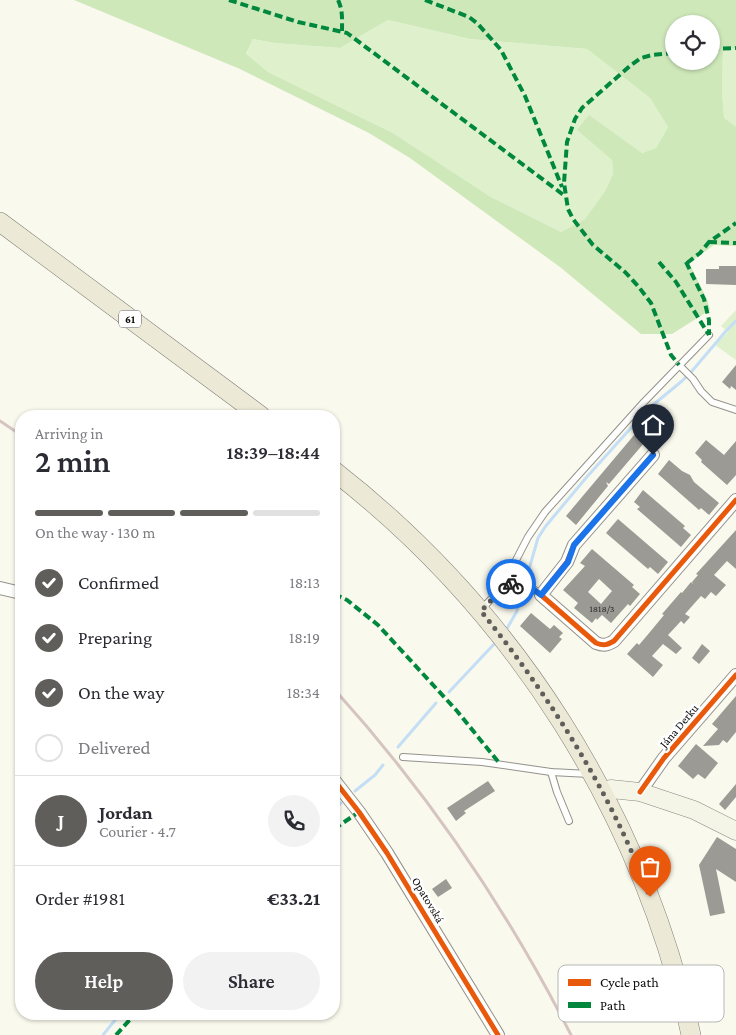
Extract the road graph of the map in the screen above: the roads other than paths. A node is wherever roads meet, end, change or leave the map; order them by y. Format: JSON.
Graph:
{"nodes":[{"id":1,"x":0,"y":222,"type":"edge"},
{"id":2,"x":709,"y":335,"type":"dead end"},
{"id":3,"x":679,"y":366,"type":"junction"},
{"id":4,"x":253,"y":410,"type":"edge"},
{"id":5,"x":736,"y":410,"type":"edge"},
{"id":6,"x":653,"y":455,"type":"dead end"},
{"id":7,"x":340,"y":476,"type":"edge"},
{"id":8,"x":736,"y":500,"type":"edge"},
{"id":9,"x":0,"y":588,"type":"edge"},
{"id":10,"x":500,"y":591,"type":"junction"},
{"id":11,"x":537,"y":591,"type":"junction"},
{"id":12,"x":15,"y":592,"type":"edge"},
{"id":13,"x":481,"y":611,"type":"junction"},
{"id":14,"x":736,"y":674,"type":"edge"},
{"id":15,"x":403,"y":757,"type":"dead end"},
{"id":16,"x":551,"y":772,"type":"junction"},
{"id":17,"x":593,"y":774,"type":"junction"},
{"id":18,"x":340,"y":788,"type":"edge"},
{"id":19,"x":640,"y":792,"type":"junction"},
{"id":20,"x":603,"y":794,"type":"junction"},
{"id":21,"x":569,"y":821,"type":"dead end"},
{"id":22,"x":736,"y":831,"type":"edge"},
{"id":23,"x":673,"y":965,"type":"edge"},
{"id":24,"x":688,"y":1022,"type":"edge"},
{"id":25,"x":498,"y":1035,"type":"edge"},
{"id":26,"x":691,"y":1035,"type":"edge"}],
"edges":[{"from":1,"to":4,"type":"main road","number":"61"},
{"from":2,"to":3,"type":"lane"},
{"from":3,"to":5,"type":"lane"},
{"from":3,"to":10,"type":"lane"},
{"from":6,"to":11,"type":"street"},
{"from":7,"to":13,"type":"main road"},
{"from":8,"to":11,"type":"street"},
{"from":9,"to":12,"type":"street"},
{"from":10,"to":11,"type":"lane"},
{"from":10,"to":13,"type":"lane"},
{"from":13,"to":17,"type":"main road"},
{"from":14,"to":19,"type":"street","name":"Jána Derku"},
{"from":15,"to":16,"type":"lane"},
{"from":16,"to":17,"type":"lane"},
{"from":16,"to":21,"type":"lane"},
{"from":17,"to":20,"type":"main road"},
{"from":18,"to":25,"type":"street","name":"Opatovská"},
{"from":19,"to":20,"type":"street"},
{"from":19,"to":22,"type":"street"},
{"from":20,"to":23,"type":"main road"},
{"from":24,"to":26,"type":"main road"}]}
